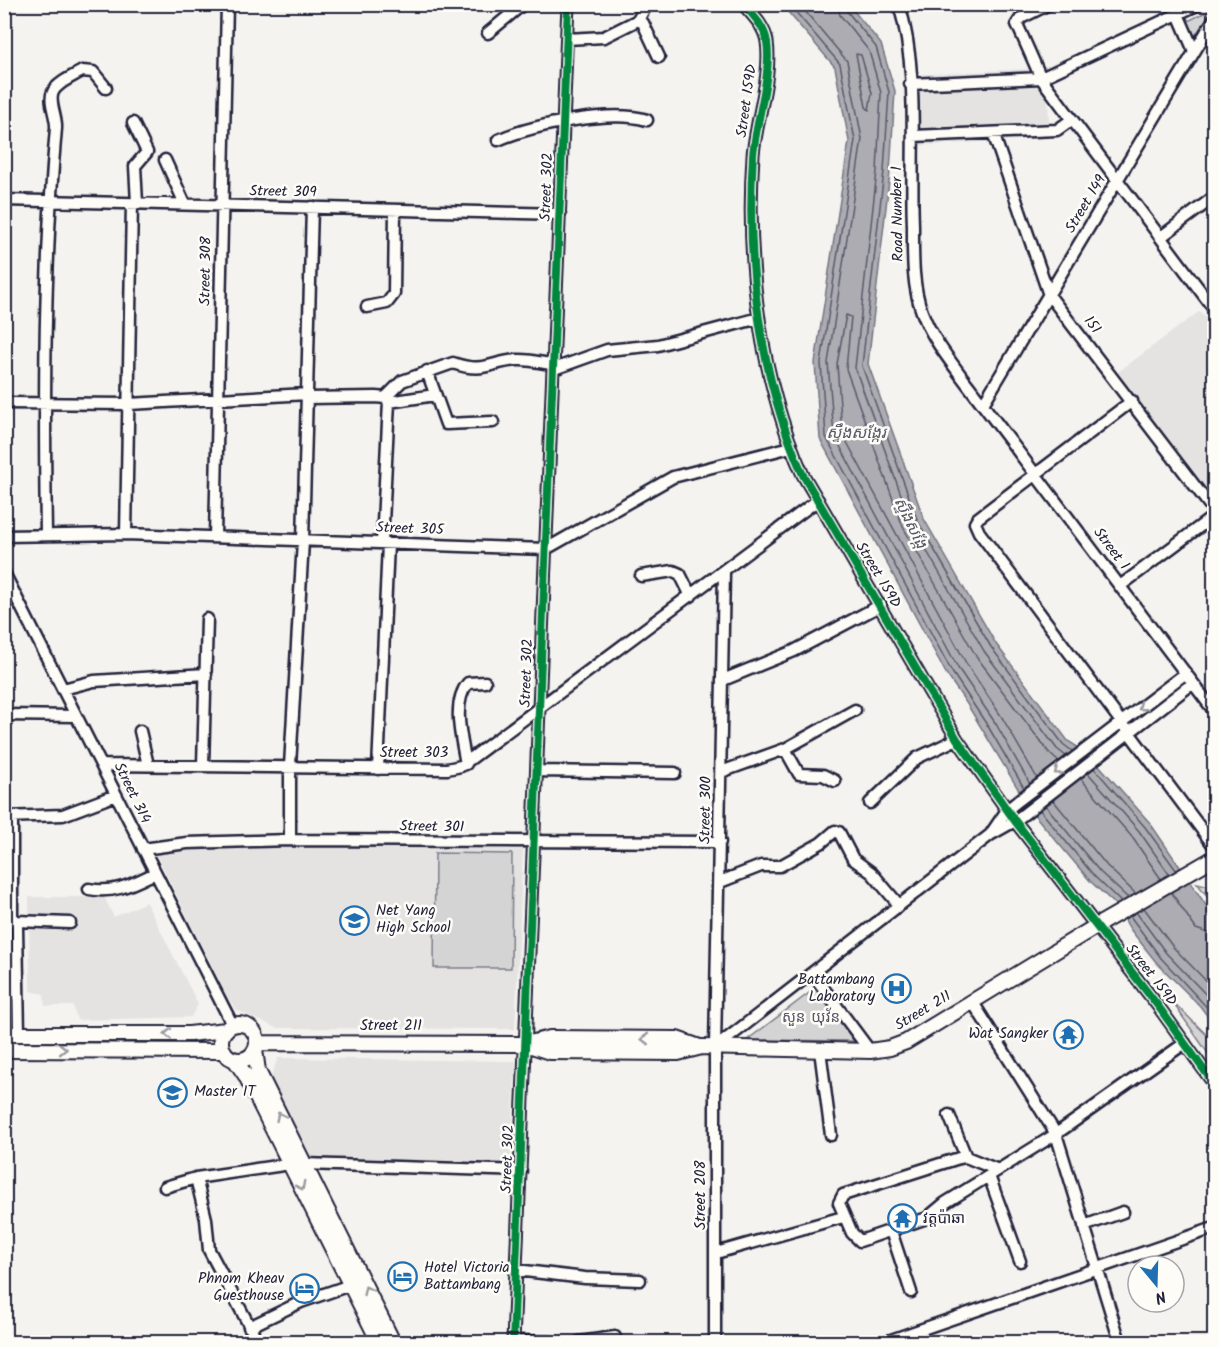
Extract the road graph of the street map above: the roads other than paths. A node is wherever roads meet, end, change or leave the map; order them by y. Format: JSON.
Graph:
{"nodes":[{"id":1,"x":227,"y":4,"type":"edge"},
{"id":2,"x":523,"y":4,"type":"edge"},
{"id":3,"x":568,"y":4,"type":"edge"},
{"id":4,"x":647,"y":4,"type":"edge"},
{"id":5,"x":743,"y":4,"type":"edge"},
{"id":6,"x":899,"y":4,"type":"edge"},
{"id":7,"x":1049,"y":4,"type":"edge"},
{"id":8,"x":1199,"y":4,"type":"edge"},
{"id":9,"x":1178,"y":14,"type":"junction"},
{"id":10,"x":1215,"y":19,"type":"edge"},
{"id":11,"x":638,"y":20,"type":"junction"},
{"id":12,"x":488,"y":33,"type":"dead end"},
{"id":13,"x":567,"y":39,"type":"junction"},
{"id":14,"x":1194,"y":51,"type":"junction"},
{"id":15,"x":659,"y":57,"type":"dead end"},
{"id":16,"x":1041,"y":78,"type":"junction"},
{"id":17,"x":910,"y":84,"type":"junction"},
{"id":18,"x":106,"y":88,"type":"dead end"},
{"id":19,"x":647,"y":120,"type":"dead end"},
{"id":20,"x":1071,"y":120,"type":"junction"},
{"id":21,"x":133,"y":123,"type":"dead end"},
{"id":22,"x":564,"y":123,"type":"junction"},
{"id":23,"x":993,"y":134,"type":"junction"},
{"id":24,"x":913,"y":136,"type":"junction"},
{"id":25,"x":498,"y":140,"type":"dead end"},
{"id":26,"x":4,"y":157,"type":"edge"},
{"id":27,"x":165,"y":160,"type":"dead end"},
{"id":28,"x":1117,"y":180,"type":"junction"},
{"id":29,"x":4,"y":182,"type":"edge"},
{"id":30,"x":1215,"y":197,"type":"edge"},
{"id":31,"x":4,"y":200,"type":"edge"},
{"id":32,"x":49,"y":201,"type":"junction"},
{"id":33,"x":134,"y":203,"type":"junction"},
{"id":34,"x":185,"y":204,"type":"junction"},
{"id":35,"x":223,"y":205,"type":"junction"},
{"id":36,"x":312,"y":207,"type":"junction"},
{"id":37,"x":395,"y":210,"type":"junction"},
{"id":38,"x":560,"y":214,"type":"junction"},
{"id":39,"x":1161,"y":237,"type":"junction"},
{"id":40,"x":1049,"y":295,"type":"junction"},
{"id":41,"x":367,"y":307,"type":"dead end"},
{"id":42,"x":1215,"y":309,"type":"edge"},
{"id":43,"x":759,"y":318,"type":"junction"},
{"id":44,"x":554,"y":367,"type":"junction"},
{"id":45,"x":427,"y":371,"type":"junction"},
{"id":46,"x":435,"y":395,"type":"junction"},
{"id":47,"x":307,"y":396,"type":"junction"},
{"id":48,"x":218,"y":399,"type":"junction"},
{"id":49,"x":387,"y":400,"type":"junction"},
{"id":50,"x":1132,"y":400,"type":"junction"},
{"id":51,"x":4,"y":404,"type":"edge"},
{"id":52,"x":44,"y":404,"type":"junction"},
{"id":53,"x":129,"y":404,"type":"junction"},
{"id":54,"x":983,"y":404,"type":"junction"},
{"id":55,"x":493,"y":422,"type":"dead end"},
{"id":56,"x":791,"y":447,"type":"junction"},
{"id":57,"x":1035,"y":473,"type":"junction"},
{"id":58,"x":818,"y":500,"type":"junction"},
{"id":59,"x":1215,"y":514,"type":"edge"},
{"id":60,"x":46,"y":534,"type":"junction"},
{"id":61,"x":126,"y":534,"type":"junction"},
{"id":62,"x":4,"y":536,"type":"edge"},
{"id":63,"x":214,"y":537,"type":"junction"},
{"id":64,"x":303,"y":541,"type":"junction"},
{"id":65,"x":385,"y":543,"type":"junction"},
{"id":66,"x":546,"y":549,"type":"junction"},
{"id":67,"x":724,"y":572,"type":"junction"},
{"id":68,"x":4,"y":573,"type":"edge"},
{"id":69,"x":641,"y":576,"type":"dead end"},
{"id":70,"x":1120,"y":586,"type":"junction"},
{"id":71,"x":9,"y":592,"type":"edge"},
{"id":72,"x":691,"y":596,"type":"junction"},
{"id":73,"x":881,"y":605,"type":"junction"},
{"id":74,"x":207,"y":619,"type":"dead end"},
{"id":75,"x":1186,"y":673,"type":"junction"},
{"id":76,"x":206,"y":674,"type":"junction"},
{"id":77,"x":723,"y":680,"type":"junction"},
{"id":78,"x":485,"y":682,"type":"dead end"},
{"id":79,"x":1193,"y":683,"type":"junction"},
{"id":80,"x":63,"y":689,"type":"junction"},
{"id":81,"x":540,"y":707,"type":"junction"},
{"id":82,"x":855,"y":710,"type":"dead end"},
{"id":83,"x":1215,"y":711,"type":"edge"},
{"id":84,"x":4,"y":715,"type":"edge"},
{"id":85,"x":76,"y":716,"type":"junction"},
{"id":86,"x":1120,"y":723,"type":"junction"},
{"id":87,"x":140,"y":732,"type":"dead end"},
{"id":88,"x":1129,"y":734,"type":"junction"},
{"id":89,"x":957,"y":739,"type":"junction"},
{"id":90,"x":785,"y":749,"type":"junction"},
{"id":91,"x":466,"y":764,"type":"junction"},
{"id":92,"x":102,"y":765,"type":"junction"},
{"id":93,"x":148,"y":765,"type":"junction"},
{"id":94,"x":203,"y":765,"type":"junction"},
{"id":95,"x":290,"y":766,"type":"junction"},
{"id":96,"x":378,"y":769,"type":"junction"},
{"id":97,"x":537,"y":771,"type":"junction"},
{"id":98,"x":722,"y":772,"type":"junction"},
{"id":99,"x":675,"y":773,"type":"dead end"},
{"id":100,"x":835,"y":781,"type":"dead end"},
{"id":101,"x":116,"y":795,"type":"junction"},
{"id":102,"x":870,"y":803,"type":"dead end"},
{"id":103,"x":1007,"y":810,"type":"junction"},
{"id":104,"x":8,"y":817,"type":"edge"},
{"id":105,"x":1015,"y":821,"type":"junction"},
{"id":106,"x":990,"y":835,"type":"junction"},
{"id":107,"x":290,"y":840,"type":"junction"},
{"id":108,"x":720,"y":842,"type":"junction"},
{"id":109,"x":534,"y":843,"type":"junction"},
{"id":110,"x":1215,"y":846,"type":"edge"},
{"id":111,"x":143,"y":849,"type":"junction"},
{"id":112,"x":1215,"y":858,"type":"edge"},
{"id":113,"x":155,"y":873,"type":"junction"},
{"id":114,"x":720,"y":882,"type":"junction"},
{"id":115,"x":89,"y":889,"type":"dead end"},
{"id":116,"x":899,"y":905,"type":"junction"},
{"id":117,"x":11,"y":920,"type":"edge"},
{"id":118,"x":70,"y":923,"type":"dead end"},
{"id":119,"x":1100,"y":924,"type":"junction"},
{"id":120,"x":812,"y":973,"type":"junction"},
{"id":121,"x":972,"y":1001,"type":"junction"},
{"id":122,"x":230,"y":1028,"type":"junction"},
{"id":123,"x":4,"y":1034,"type":"edge"},
{"id":124,"x":20,"y":1034,"type":"junction"},
{"id":125,"x":1185,"y":1043,"type":"junction"},
{"id":126,"x":526,"y":1044,"type":"junction"},
{"id":127,"x":256,"y":1046,"type":"junction"},
{"id":128,"x":709,"y":1048,"type":"junction"},
{"id":129,"x":4,"y":1050,"type":"edge"},
{"id":130,"x":820,"y":1050,"type":"junction"},
{"id":131,"x":224,"y":1051,"type":"junction"},
{"id":132,"x":870,"y":1051,"type":"junction"},
{"id":133,"x":235,"y":1059,"type":"junction"},
{"id":134,"x":1215,"y":1084,"type":"edge"},
{"id":135,"x":949,"y":1115,"type":"dead end"},
{"id":136,"x":1056,"y":1134,"type":"junction"},
{"id":137,"x":831,"y":1135,"type":"dead end"},
{"id":138,"x":966,"y":1157,"type":"junction"},
{"id":139,"x":297,"y":1164,"type":"junction"},
{"id":140,"x":521,"y":1171,"type":"junction"},
{"id":141,"x":993,"y":1173,"type":"junction"},
{"id":142,"x":195,"y":1178,"type":"junction"},
{"id":143,"x":165,"y":1187,"type":"dead end"},
{"id":144,"x":1123,"y":1212,"type":"dead end"},
{"id":145,"x":843,"y":1217,"type":"junction"},
{"id":146,"x":1084,"y":1226,"type":"junction"},
{"id":147,"x":1215,"y":1228,"type":"edge"},
{"id":148,"x":891,"y":1231,"type":"junction"},
{"id":149,"x":716,"y":1253,"type":"junction"},
{"id":150,"x":1020,"y":1261,"type":"dead end"},
{"id":151,"x":1097,"y":1268,"type":"junction"},
{"id":152,"x":516,"y":1270,"type":"junction"},
{"id":153,"x":640,"y":1280,"type":"dead end"},
{"id":154,"x":350,"y":1285,"type":"junction"},
{"id":155,"x":911,"y":1292,"type":"dead end"},
{"id":156,"x":249,"y":1327,"type":"junction"},
{"id":157,"x":615,"y":1337,"type":"dead end"},
{"id":158,"x":258,"y":1342,"type":"edge"},
{"id":159,"x":379,"y":1342,"type":"edge"},
{"id":160,"x":393,"y":1342,"type":"edge"},
{"id":161,"x":513,"y":1342,"type":"edge"},
{"id":162,"x":552,"y":1342,"type":"edge"},
{"id":163,"x":579,"y":1342,"type":"edge"},
{"id":164,"x":714,"y":1342,"type":"edge"},
{"id":165,"x":885,"y":1342,"type":"edge"},
{"id":166,"x":1120,"y":1342,"type":"edge"}],
"edges":[{"from":1,"to":35,"type":"street","name":"Street 308"},
{"from":2,"to":12,"type":"street"},
{"from":3,"to":13,"type":"street","name":"Street 302"},
{"from":4,"to":11,"type":"street"},
{"from":5,"to":43,"type":"street","name":"Street 159D"},
{"from":6,"to":17,"type":"street","name":"Road Number 1"},
{"from":7,"to":16,"type":"street"},
{"from":8,"to":9,"type":"street"},
{"from":9,"to":14,"type":"street"},
{"from":9,"to":16,"type":"street"},
{"from":10,"to":14,"type":"street","name":"Street 149"},
{"from":11,"to":13,"type":"street"},
{"from":11,"to":15,"type":"street"},
{"from":13,"to":22,"type":"street","name":"Street 302"},
{"from":14,"to":28,"type":"street","name":"Street 149"},
{"from":16,"to":17,"type":"street"},
{"from":16,"to":20,"type":"street"},
{"from":17,"to":24,"type":"street","name":"Road Number 1"},
{"from":18,"to":32,"type":"street"},
{"from":19,"to":22,"type":"street"},
{"from":20,"to":23,"type":"street"},
{"from":20,"to":28,"type":"street"},
{"from":21,"to":33,"type":"street"},
{"from":22,"to":25,"type":"street"},
{"from":22,"to":38,"type":"street","name":"Street 302"},
{"from":23,"to":24,"type":"street"},
{"from":23,"to":40,"type":"street","name":"151"},
{"from":24,"to":54,"type":"street","name":"Road Number 1"},
{"from":26,"to":29,"type":"street"},
{"from":27,"to":34,"type":"street"},
{"from":28,"to":39,"type":"street"},
{"from":28,"to":40,"type":"street","name":"Street 149"},
{"from":30,"to":39,"type":"street"},
{"from":31,"to":32,"type":"street","name":"Street 309"},
{"from":32,"to":33,"type":"street","name":"Street 309"},
{"from":32,"to":52,"type":"street"},
{"from":33,"to":34,"type":"street","name":"Street 309"},
{"from":33,"to":53,"type":"street"},
{"from":34,"to":35,"type":"street","name":"Street 309"},
{"from":35,"to":36,"type":"street","name":"Street 309"},
{"from":35,"to":48,"type":"street","name":"Street 308"},
{"from":36,"to":37,"type":"street","name":"Street 309"},
{"from":36,"to":47,"type":"street"},
{"from":37,"to":38,"type":"street","name":"Street 309"},
{"from":37,"to":41,"type":"street"},
{"from":38,"to":44,"type":"street","name":"Street 302"},
{"from":39,"to":42,"type":"street"},
{"from":40,"to":50,"type":"street","name":"151"},
{"from":40,"to":54,"type":"street","name":"Street 149"},
{"from":43,"to":44,"type":"street"},
{"from":43,"to":56,"type":"street","name":"Street 159D"},
{"from":44,"to":45,"type":"street"},
{"from":44,"to":66,"type":"street","name":"Street 302"},
{"from":45,"to":46,"type":"street"},
{"from":45,"to":49,"type":"street"},
{"from":46,"to":49,"type":"street"},
{"from":46,"to":55,"type":"street"},
{"from":47,"to":48,"type":"street"},
{"from":47,"to":49,"type":"street"},
{"from":47,"to":64,"type":"street"},
{"from":48,"to":53,"type":"street"},
{"from":48,"to":63,"type":"street","name":"Street 308"},
{"from":49,"to":65,"type":"street"},
{"from":50,"to":57,"type":"street"},
{"from":50,"to":59,"type":"street","name":"151"},
{"from":51,"to":52,"type":"street"},
{"from":52,"to":53,"type":"street"},
{"from":52,"to":60,"type":"street"},
{"from":53,"to":61,"type":"street"},
{"from":54,"to":57,"type":"street","name":"Street 1"},
{"from":56,"to":58,"type":"street","name":"Street 159D"},
{"from":56,"to":66,"type":"street"},
{"from":57,"to":70,"type":"street","name":"Street 1"},
{"from":57,"to":86,"type":"street"},
{"from":58,"to":67,"type":"street","name":"Street 303"},
{"from":58,"to":73,"type":"street","name":"Street 159D"},
{"from":59,"to":70,"type":"street"},
{"from":60,"to":61,"type":"street","name":"Street 305"},
{"from":60,"to":62,"type":"street","name":"Street 305"},
{"from":61,"to":63,"type":"street","name":"Street 305"},
{"from":63,"to":64,"type":"street","name":"Street 305"},
{"from":64,"to":65,"type":"street","name":"Street 305"},
{"from":64,"to":95,"type":"street"},
{"from":65,"to":66,"type":"street","name":"Street 305"},
{"from":65,"to":96,"type":"street"},
{"from":66,"to":81,"type":"street","name":"Street 302"},
{"from":67,"to":72,"type":"street","name":"Street 303"},
{"from":67,"to":77,"type":"street","name":"Street 300"},
{"from":68,"to":71,"type":"street","name":"Street 314"},
{"from":69,"to":72,"type":"street"},
{"from":70,"to":75,"type":"street","name":"Street 1"},
{"from":71,"to":80,"type":"street","name":"Street 314"},
{"from":72,"to":81,"type":"street","name":"Street 303"},
{"from":73,"to":77,"type":"street"},
{"from":73,"to":89,"type":"street","name":"Street 159D"},
{"from":74,"to":76,"type":"street"},
{"from":75,"to":79,"type":"street","name":"Street 1"},
{"from":75,"to":86,"type":"street","one_way":true},
{"from":76,"to":80,"type":"street"},
{"from":76,"to":94,"type":"street"},
{"from":77,"to":98,"type":"street","name":"Street 300"},
{"from":78,"to":91,"type":"street"},
{"from":79,"to":83,"type":"street","name":"Street 1"},
{"from":79,"to":88,"type":"street"},
{"from":80,"to":85,"type":"street","name":"Street 314"},
{"from":81,"to":91,"type":"street","name":"Street 303"},
{"from":81,"to":97,"type":"street","name":"Street 302"},
{"from":82,"to":90,"type":"street"},
{"from":84,"to":85,"type":"street"},
{"from":85,"to":92,"type":"street","name":"Street 314"},
{"from":86,"to":88,"type":"street"},
{"from":86,"to":103,"type":"street","one_way":true},
{"from":87,"to":93,"type":"street"},
{"from":88,"to":105,"type":"street"},
{"from":88,"to":110,"type":"street"},
{"from":89,"to":102,"type":"street"},
{"from":89,"to":103,"type":"street","name":"Street 159D"},
{"from":90,"to":98,"type":"street"},
{"from":90,"to":100,"type":"street"},
{"from":91,"to":96,"type":"street","name":"Street 303"},
{"from":92,"to":93,"type":"street","name":"Street 303"},
{"from":92,"to":101,"type":"street","name":"Street 314"},
{"from":93,"to":94,"type":"street","name":"Street 303"},
{"from":94,"to":95,"type":"street","name":"Street 303"},
{"from":95,"to":96,"type":"street","name":"Street 303"},
{"from":95,"to":107,"type":"street"},
{"from":97,"to":99,"type":"street"},
{"from":97,"to":109,"type":"street","name":"Street 302"},
{"from":98,"to":108,"type":"street","name":"Street 300"},
{"from":101,"to":104,"type":"street"},
{"from":101,"to":111,"type":"street","name":"Street 314"},
{"from":103,"to":105,"type":"street","name":"Street 159D"},
{"from":103,"to":106,"type":"street"},
{"from":104,"to":117,"type":"street"},
{"from":105,"to":106,"type":"street"},
{"from":105,"to":119,"type":"street","name":"Street 159D"},
{"from":106,"to":116,"type":"street"},
{"from":107,"to":109,"type":"street","name":"Street 301"},
{"from":107,"to":111,"type":"street","name":"Street 301"},
{"from":108,"to":109,"type":"street","name":"Street 301"},
{"from":108,"to":114,"type":"street","name":"Street 300"},
{"from":109,"to":126,"type":"street","name":"Street 302"},
{"from":111,"to":113,"type":"street","name":"Street 314"},
{"from":112,"to":119,"type":"main road","name":"Street 211"},
{"from":113,"to":115,"type":"street"},
{"from":113,"to":122,"type":"street","name":"Street 314"},
{"from":114,"to":116,"type":"street"},
{"from":114,"to":128,"type":"street","name":"Street 300"},
{"from":116,"to":120,"type":"street"},
{"from":117,"to":118,"type":"street"},
{"from":117,"to":124,"type":"street"},
{"from":119,"to":121,"type":"main road","name":"Street 211"},
{"from":119,"to":125,"type":"street","name":"Street 159D"},
{"from":120,"to":128,"type":"street"},
{"from":120,"to":132,"type":"street"},
{"from":121,"to":132,"type":"main road","name":"Street 211"},
{"from":121,"to":136,"type":"street"},
{"from":122,"to":124,"type":"main road","one_way":true},
{"from":122,"to":127,"type":"main road"},
{"from":122,"to":131,"type":"main road"},
{"from":123,"to":124,"type":"main road"},
{"from":125,"to":134,"type":"street","name":"Street 159D"},
{"from":125,"to":136,"type":"street"},
{"from":126,"to":127,"type":"main road","name":"Street 211"},
{"from":126,"to":128,"type":"main road","name":"Street 211"},
{"from":126,"to":140,"type":"street","name":"Street 302"},
{"from":127,"to":133,"type":"main road"},
{"from":139,"to":127,"type":"main road","one_way":true},
{"from":128,"to":130,"type":"main road","name":"Street 211"},
{"from":128,"to":149,"type":"street","name":"Street 208"},
{"from":129,"to":131,"type":"main road","one_way":true},
{"from":130,"to":132,"type":"main road","name":"Street 211"},
{"from":130,"to":137,"type":"street"},
{"from":131,"to":133,"type":"main road"},
{"from":133,"to":139,"type":"main road"},
{"from":135,"to":138,"type":"street"},
{"from":136,"to":141,"type":"street"},
{"from":136,"to":146,"type":"street"},
{"from":138,"to":141,"type":"street"},
{"from":138,"to":145,"type":"street"},
{"from":139,"to":140,"type":"street"},
{"from":139,"to":142,"type":"street"},
{"from":139,"to":154,"type":"main road","one_way":true},
{"from":160,"to":139,"type":"main road","one_way":true},
{"from":140,"to":152,"type":"street","name":"Street 302"},
{"from":141,"to":148,"type":"street"},
{"from":141,"to":150,"type":"street"},
{"from":142,"to":143,"type":"street"},
{"from":142,"to":156,"type":"street"},
{"from":144,"to":146,"type":"street"},
{"from":145,"to":148,"type":"street"},
{"from":145,"to":149,"type":"street"},
{"from":146,"to":151,"type":"street"},
{"from":147,"to":151,"type":"street"},
{"from":148,"to":155,"type":"street"},
{"from":149,"to":164,"type":"street","name":"Street 208"},
{"from":151,"to":165,"type":"street"},
{"from":151,"to":166,"type":"street"},
{"from":152,"to":153,"type":"street"},
{"from":152,"to":161,"type":"street","name":"Street 302"},
{"from":154,"to":156,"type":"street"},
{"from":154,"to":159,"type":"main road"},
{"from":156,"to":158,"type":"street"},
{"from":157,"to":163,"type":"street"},
{"from":161,"to":162,"type":"street"}]}
